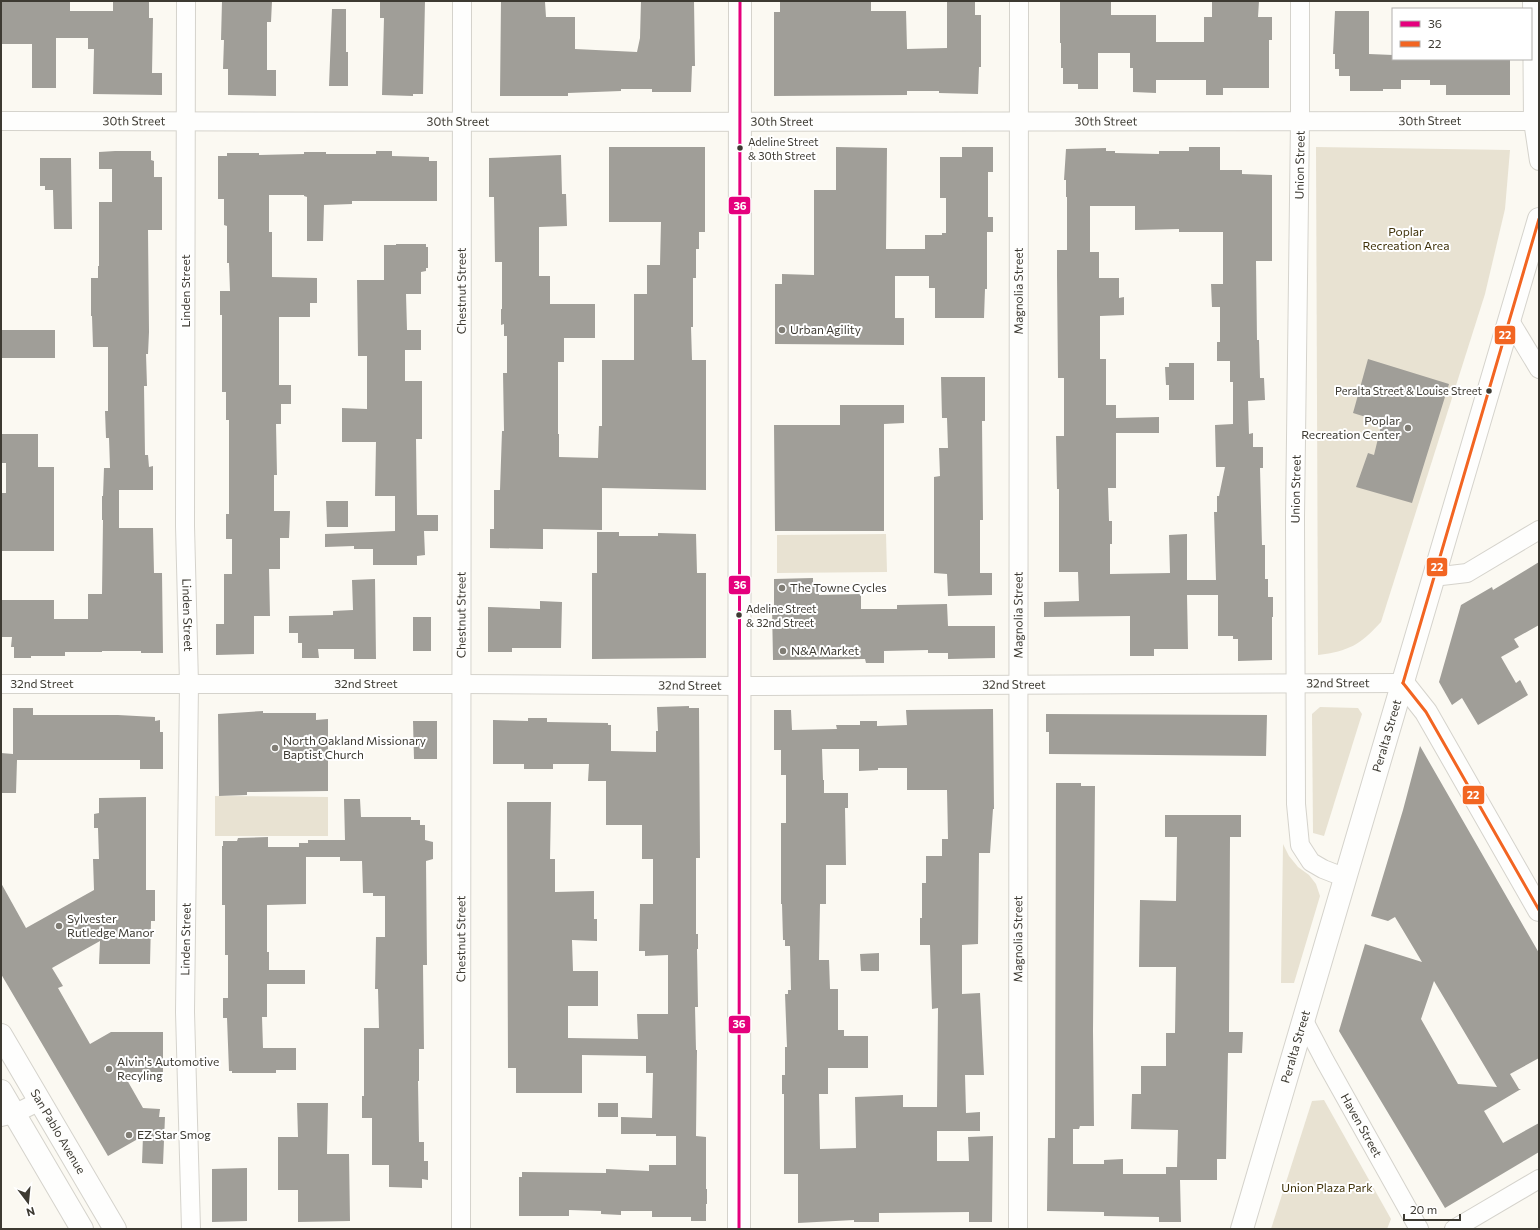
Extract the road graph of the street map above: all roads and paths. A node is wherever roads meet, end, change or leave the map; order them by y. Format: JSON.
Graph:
{"nodes":[{"id":1,"x":186,"y":1,"type":"edge"},
{"id":2,"x":462,"y":1,"type":"edge"},
{"id":3,"x":740,"y":1,"type":"edge"},
{"id":4,"x":1019,"y":1,"type":"edge"},
{"id":5,"x":1300,"y":1,"type":"edge"},
{"id":6,"x":1532,"y":1,"type":"edge"},
{"id":7,"x":1300,"y":120,"type":"junction"},
{"id":8,"x":1,"y":121,"type":"edge"},
{"id":9,"x":186,"y":121,"type":"junction"},
{"id":10,"x":461,"y":121,"type":"junction"},
{"id":11,"x":740,"y":121,"type":"junction"},
{"id":12,"x":1018,"y":121,"type":"junction"},
{"id":13,"x":1536,"y":121,"type":"edge"},
{"id":14,"x":1539,"y":161,"type":"edge"},
{"id":15,"x":1539,"y":220,"type":"edge"},
{"id":16,"x":1510,"y":321,"type":"junction"},
{"id":17,"x":1539,"y":369,"type":"edge"},
{"id":18,"x":1539,"y":530,"type":"edge"},
{"id":19,"x":1433,"y":577,"type":"junction"},
{"id":20,"x":1403,"y":682,"type":"junction"},
{"id":21,"x":1296,"y":683,"type":"junction"},
{"id":22,"x":1,"y":684,"type":"edge"},
{"id":23,"x":189,"y":684,"type":"junction"},
{"id":24,"x":461,"y":684,"type":"junction"},
{"id":25,"x":1018,"y":684,"type":"junction"},
{"id":26,"x":740,"y":686,"type":"junction"},
{"id":27,"x":1346,"y":878,"type":"junction"},
{"id":28,"x":1539,"y":910,"type":"edge"},
{"id":29,"x":1304,"y":1021,"type":"junction"},
{"id":30,"x":1,"y":1035,"type":"edge"},
{"id":31,"x":1,"y":1091,"type":"edge"},
{"id":32,"x":40,"y":1101,"type":"junction"},
{"id":33,"x":8,"y":1115,"type":"edge"},
{"id":34,"x":1539,"y":1179,"type":"edge"},
{"id":35,"x":82,"y":1229,"type":"edge"},
{"id":36,"x":115,"y":1229,"type":"edge"},
{"id":37,"x":191,"y":1229,"type":"edge"},
{"id":38,"x":461,"y":1229,"type":"edge"},
{"id":39,"x":739,"y":1229,"type":"edge"},
{"id":40,"x":1018,"y":1229,"type":"edge"},
{"id":41,"x":1242,"y":1229,"type":"edge"},
{"id":42,"x":1419,"y":1229,"type":"edge"},
{"id":43,"x":1454,"y":1229,"type":"edge"}],
"edges":[{"from":1,"to":9,"type":"street","name":"Linden Street"},
{"from":2,"to":10,"type":"street","name":"Chestnut Street"},
{"from":3,"to":11,"type":"main road"},
{"from":4,"to":12,"type":"street","name":"Magnolia Street"},
{"from":5,"to":7,"type":"street","name":"Union Street"},
{"from":6,"to":13,"type":"street"},
{"from":7,"to":12,"type":"street","name":"30th Street"},
{"from":7,"to":13,"type":"street","name":"30th Street"},
{"from":7,"to":21,"type":"street","name":"Union Street"},
{"from":8,"to":9,"type":"street","name":"30th Street"},
{"from":9,"to":10,"type":"street","name":"30th Street"},
{"from":9,"to":23,"type":"street","name":"Linden Street"},
{"from":10,"to":11,"type":"street","name":"30th Street"},
{"from":10,"to":24,"type":"street","name":"Chestnut Street"},
{"from":11,"to":12,"type":"street","name":"30th Street"},
{"from":11,"to":26,"type":"main road"},
{"from":12,"to":25,"type":"street","name":"Magnolia Street"},
{"from":13,"to":14,"type":"street"},
{"from":15,"to":16,"type":"main road","name":"Peralta Street"},
{"from":16,"to":17,"type":"street"},
{"from":16,"to":19,"type":"main road","name":"Peralta Street"},
{"from":18,"to":19,"type":"street"},
{"from":19,"to":20,"type":"main road","name":"Peralta Street"},
{"from":20,"to":21,"type":"street","name":"32nd Street"},
{"from":20,"to":27,"type":"main road","name":"Peralta Street"},
{"from":20,"to":28,"type":"main road"},
{"from":21,"to":25,"type":"street","name":"32nd Street"},
{"from":21,"to":27,"type":"street","name":"Union Street"},
{"from":22,"to":23,"type":"street","name":"32nd Street"},
{"from":23,"to":24,"type":"street","name":"32nd Street"},
{"from":23,"to":37,"type":"street","name":"Linden Street"},
{"from":24,"to":26,"type":"street","name":"32nd Street"},
{"from":24,"to":38,"type":"street","name":"Chestnut Street"},
{"from":25,"to":26,"type":"street","name":"32nd Street"},
{"from":25,"to":40,"type":"street","name":"Magnolia Street"},
{"from":26,"to":39,"type":"main road"},
{"from":27,"to":29,"type":"main road","name":"Peralta Street"},
{"from":29,"to":41,"type":"main road","name":"Peralta Street"},
{"from":29,"to":42,"type":"street","name":"Haven Street"},
{"from":30,"to":32,"type":"main road","name":"San Pablo Avenue"},
{"from":31,"to":33,"type":"main road"},
{"from":32,"to":33,"type":"street"},
{"from":32,"to":36,"type":"main road","name":"San Pablo Avenue"},
{"from":33,"to":35,"type":"main road"},
{"from":34,"to":43,"type":"street"}]}
